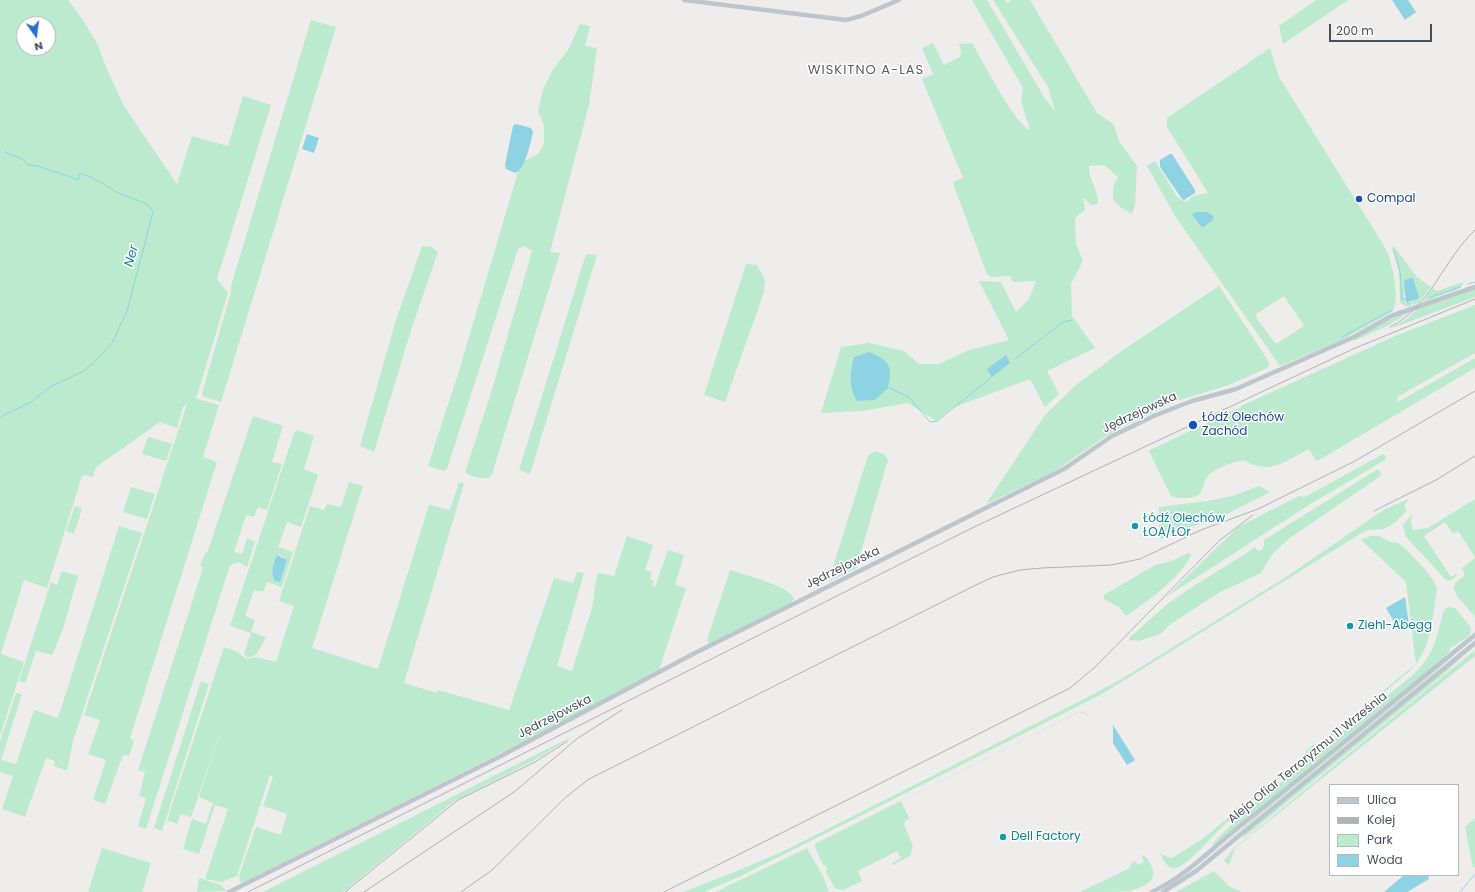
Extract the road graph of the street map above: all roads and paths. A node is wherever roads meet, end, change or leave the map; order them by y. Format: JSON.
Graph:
{"nodes":[{"id":1,"x":684,"y":0,"type":"edge"},
{"id":2,"x":899,"y":0,"type":"edge"},
{"id":3,"x":1475,"y":287,"type":"edge"},
{"id":4,"x":1475,"y":635,"type":"edge"},
{"id":5,"x":1475,"y":643,"type":"edge"},
{"id":6,"x":229,"y":892,"type":"edge"},
{"id":7,"x":1152,"y":892,"type":"edge"},
{"id":8,"x":1162,"y":892,"type":"edge"}],
"edges":[{"from":1,"to":2,"type":"street"},
{"from":3,"to":6,"type":"street","name":"Jędrzejowska"},
{"from":4,"to":7,"type":"street","name":"Aleja Ofiar Terroryzmu 11 Września"},
{"from":5,"to":8,"type":"street","name":"Aleja Ofiar Terroryzmu 11 Września"}]}
